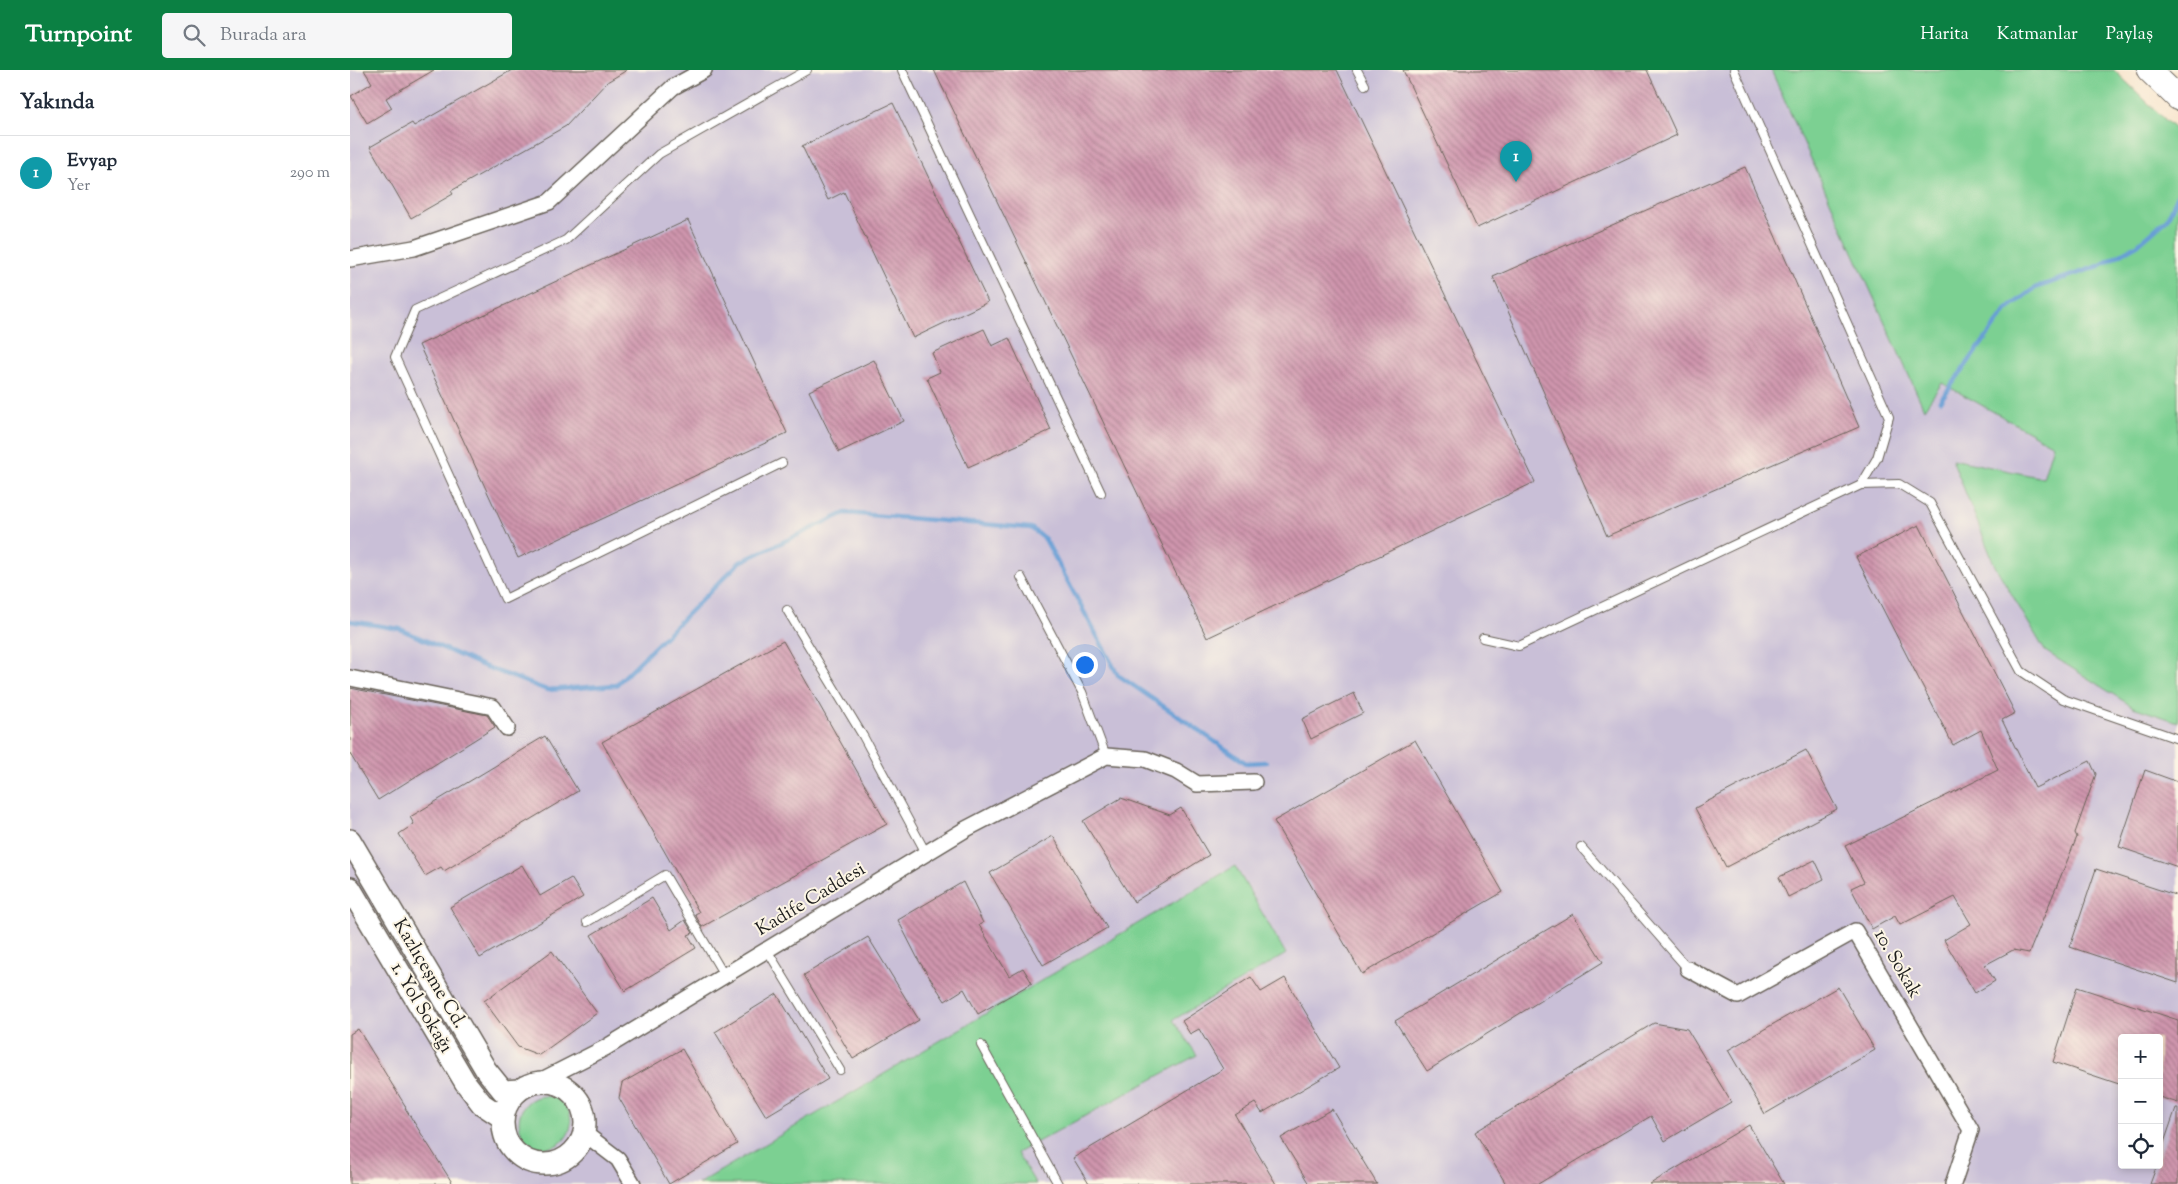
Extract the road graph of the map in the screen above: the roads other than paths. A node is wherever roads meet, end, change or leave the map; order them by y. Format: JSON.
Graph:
{"nodes":[{"id":1,"x":704,"y":70,"type":"edge"},
{"id":2,"x":807,"y":70,"type":"edge"},
{"id":3,"x":902,"y":70,"type":"edge"},
{"id":4,"x":1357,"y":70,"type":"edge"},
{"id":5,"x":1734,"y":70,"type":"edge"},
{"id":6,"x":2149,"y":70,"type":"edge"},
{"id":7,"x":1365,"y":85,"type":"dead end"},
{"id":8,"x":2178,"y":98,"type":"edge"},
{"id":9,"x":350,"y":259,"type":"edge"},
{"id":10,"x":782,"y":463,"type":"dead end"},
{"id":11,"x":1861,"y":485,"type":"junction"},
{"id":12,"x":1101,"y":493,"type":"dead end"},
{"id":13,"x":1021,"y":577,"type":"dead end"},
{"id":14,"x":787,"y":610,"type":"dead end"},
{"id":15,"x":1483,"y":638,"type":"dead end"},
{"id":16,"x":350,"y":678,"type":"edge"},
{"id":17,"x":507,"y":728,"type":"dead end"},
{"id":18,"x":2178,"y":739,"type":"edge"},
{"id":19,"x":1106,"y":756,"type":"junction"},
{"id":20,"x":1254,"y":782,"type":"dead end"},
{"id":21,"x":350,"y":840,"type":"edge"},
{"id":22,"x":1581,"y":847,"type":"dead end"},
{"id":23,"x":926,"y":853,"type":"junction"},
{"id":24,"x":350,"y":888,"type":"edge"},
{"id":25,"x":587,"y":922,"type":"dead end"},
{"id":26,"x":767,"y":950,"type":"junction"},
{"id":27,"x":1688,"y":969,"type":"joint"},
{"id":28,"x":724,"y":975,"type":"junction"},
{"id":29,"x":981,"y":1045,"type":"dead end"},
{"id":30,"x":840,"y":1070,"type":"dead end"},
{"id":31,"x":538,"y":1082,"type":"junction"},
{"id":32,"x":519,"y":1090,"type":"junction"},
{"id":33,"x":503,"y":1118,"type":"junction"},
{"id":34,"x":584,"y":1133,"type":"junction"},
{"id":35,"x":633,"y":1184,"type":"edge"},
{"id":36,"x":1058,"y":1184,"type":"edge"},
{"id":37,"x":1953,"y":1184,"type":"edge"}],
"edges":[{"from":1,"to":9,"type":"street"},
{"from":2,"to":10,"type":"lane"},
{"from":3,"to":12,"type":"lane"},
{"from":4,"to":7,"type":"lane"},
{"from":5,"to":11,"type":"lane"},
{"from":6,"to":8,"type":"main road"},
{"from":11,"to":15,"type":"lane"},
{"from":11,"to":18,"type":"lane"},
{"from":13,"to":19,"type":"lane"},
{"from":14,"to":23,"type":"lane"},
{"from":16,"to":17,"type":"street"},
{"from":19,"to":20,"type":"street"},
{"from":19,"to":23,"type":"street","name":"Kadife Caddesi"},
{"from":21,"to":32,"type":"street","name":"Kazlıçeşme Cd."},
{"from":22,"to":27,"type":"lane"},
{"from":23,"to":26,"type":"street","name":"Kadife Caddesi"},
{"from":24,"to":33,"type":"street","name":"1. Yol Sokağı"},
{"from":25,"to":28,"type":"lane"},
{"from":26,"to":28,"type":"street","name":"Kadife Caddesi"},
{"from":26,"to":30,"type":"lane"},
{"from":27,"to":37,"type":"street","name":"10. Sokak"},
{"from":28,"to":31,"type":"street","name":"Kadife Caddesi"},
{"from":29,"to":36,"type":"lane"},
{"from":31,"to":32,"type":"street"},
{"from":31,"to":34,"type":"street"},
{"from":32,"to":33,"type":"street"},
{"from":33,"to":34,"type":"street"},
{"from":34,"to":35,"type":"street"}]}
